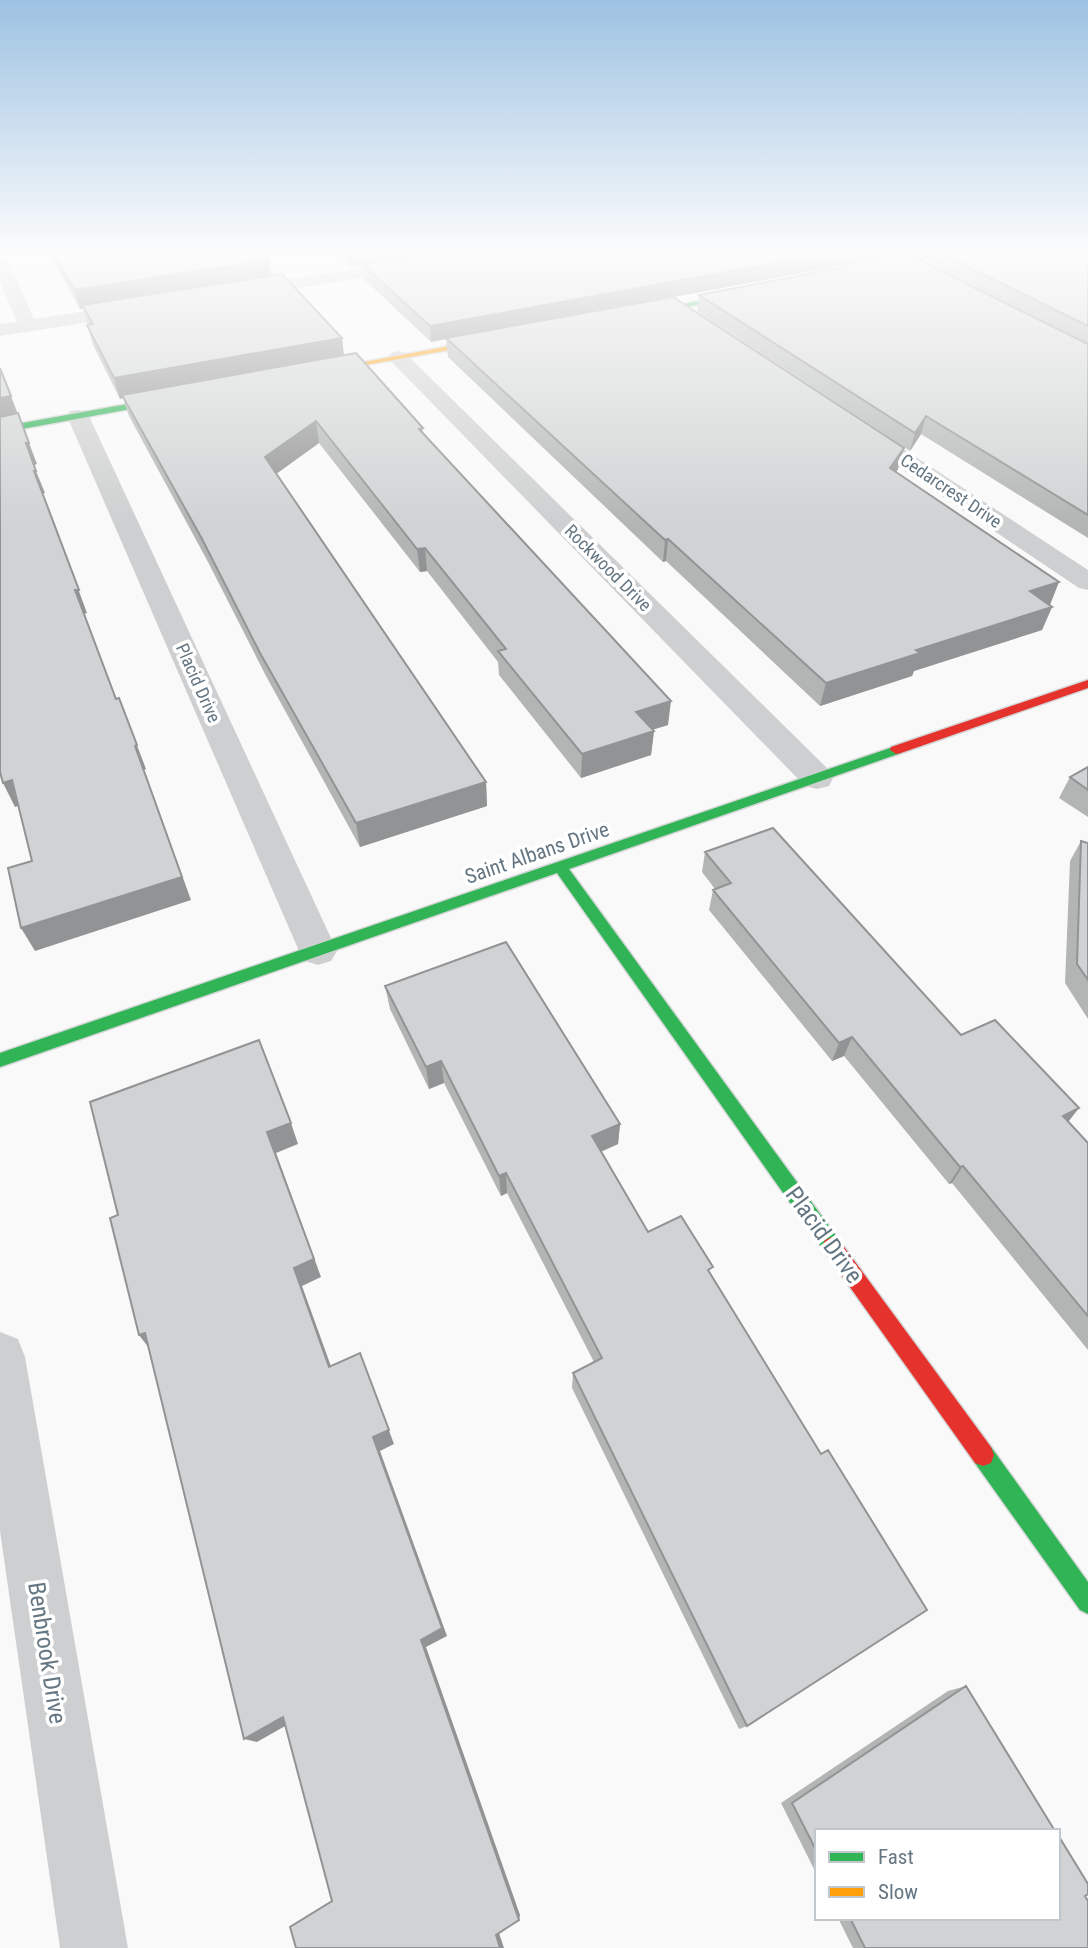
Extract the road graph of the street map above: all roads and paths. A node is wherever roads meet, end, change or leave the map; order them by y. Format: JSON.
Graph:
{"nodes":[{"id":1,"x":471,"y":344,"type":"edge"},
{"id":2,"x":398,"y":357,"type":"junction"},
{"id":3,"x":305,"y":374,"type":"edge"},
{"id":4,"x":198,"y":394,"type":"edge"},
{"id":5,"x":835,"y":414,"type":"edge"},
{"id":6,"x":78,"y":416,"type":"junction"},
{"id":7,"x":0,"y":430,"type":"edge"},
{"id":8,"x":1088,"y":582,"type":"edge"},
{"id":9,"x":1088,"y":684,"type":"edge"},
{"id":10,"x":817,"y":778,"type":"junction"},
{"id":11,"x":560,"y":867,"type":"junction"},
{"id":12,"x":318,"y":951,"type":"junction"},
{"id":13,"x":0,"y":1060,"type":"edge"},
{"id":14,"x":0,"y":1357,"type":"edge"},
{"id":15,"x":1088,"y":1602,"type":"edge"},
{"id":16,"x":94,"y":1948,"type":"edge"}],
"edges":[{"from":1,"to":2,"type":"street"},
{"from":2,"to":3,"type":"street"},
{"from":2,"to":10,"type":"street","name":"Rockwood Drive"},
{"from":4,"to":6,"type":"street"},
{"from":5,"to":8,"type":"street","name":"Cedarcrest Drive"},
{"from":6,"to":7,"type":"street"},
{"from":6,"to":12,"type":"street","name":"Placid Drive"},
{"from":9,"to":10,"type":"street","name":"Saint Albans Drive"},
{"from":10,"to":11,"type":"street","name":"Saint Albans Drive"},
{"from":11,"to":12,"type":"street","name":"Saint Albans Drive"},
{"from":11,"to":15,"type":"street","name":"Placid Drive"},
{"from":12,"to":13,"type":"street","name":"Saint Albans Drive"},
{"from":14,"to":16,"type":"street","name":"Benbrook Drive"}]}
